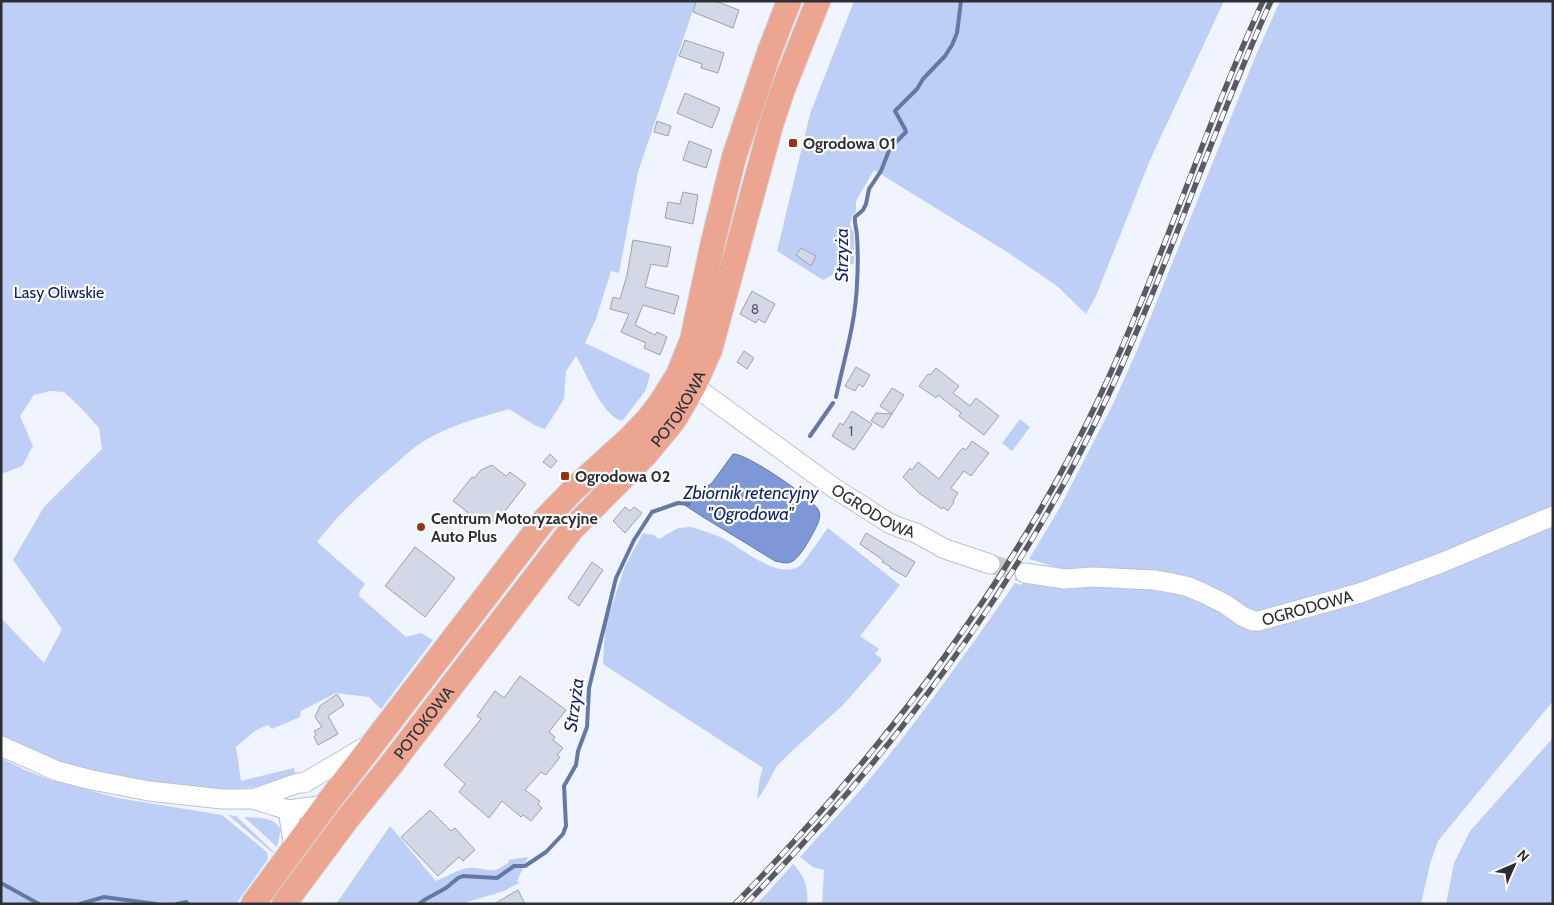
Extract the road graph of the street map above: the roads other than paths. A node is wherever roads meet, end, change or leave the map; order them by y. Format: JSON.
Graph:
{"nodes":[{"id":1,"x":789,"y":1,"type":"edge"},
{"id":2,"x":818,"y":1,"type":"edge"},
{"id":3,"x":694,"y":386,"type":"junction"},
{"id":4,"x":629,"y":439,"type":"junction"},
{"id":5,"x":646,"y":454,"type":"junction"},
{"id":6,"x":1553,"y":516,"type":"edge"},
{"id":7,"x":990,"y":564,"type":"tunnel mouth"},
{"id":8,"x":1026,"y":573,"type":"tunnel mouth"},
{"id":9,"x":406,"y":701,"type":"junction"},
{"id":10,"x":426,"y":718,"type":"junction"},
{"id":11,"x":375,"y":741,"type":"junction"},
{"id":12,"x":1,"y":746,"type":"edge"},
{"id":13,"x":304,"y":783,"type":"junction"},
{"id":14,"x":253,"y":799,"type":"junction"},
{"id":15,"x":326,"y":805,"type":"junction"},
{"id":16,"x":288,"y":810,"type":"junction"},
{"id":17,"x":348,"y":818,"type":"junction"},
{"id":18,"x":294,"y":848,"type":"junction"},
{"id":19,"x":253,"y":904,"type":"edge"},
{"id":20,"x":284,"y":904,"type":"edge"}],
"edges":[{"from":1,"to":4,"type":"main road","name":"POTOKOWA"},
{"from":2,"to":3,"type":"main road","name":"POTOKOWA"},
{"from":3,"to":5,"type":"main road","name":"POTOKOWA"},
{"from":3,"to":7,"type":"street","name":"OGRODOWA"},
{"from":4,"to":5,"type":"main road"},
{"from":4,"to":9,"type":"main road","name":"POTOKOWA"},
{"from":5,"to":10,"type":"main road","name":"POTOKOWA"},
{"from":6,"to":8,"type":"street","name":"OGRODOWA"},
{"from":9,"to":10,"type":"main road"},
{"from":9,"to":11,"type":"main road","name":"POTOKOWA"},
{"from":10,"to":17,"type":"main road","name":"POTOKOWA"},
{"from":11,"to":13,"type":"street","name":"POTOKOWA"},
{"from":11,"to":15,"type":"main road","name":"POTOKOWA"},
{"from":12,"to":14,"type":"street","name":"POTOKOWA"},
{"from":13,"to":14,"type":"street","name":"POTOKOWA"},
{"from":13,"to":15,"type":"street"},
{"from":14,"to":16,"type":"street","name":"POTOKOWA"},
{"from":15,"to":16,"type":"street","name":"POTOKOWA"},
{"from":15,"to":17,"type":"street"},
{"from":15,"to":18,"type":"main road"},
{"from":16,"to":18,"type":"street"},
{"from":17,"to":20,"type":"main road","name":"POTOKOWA"},
{"from":18,"to":19,"type":"main road"}]}
